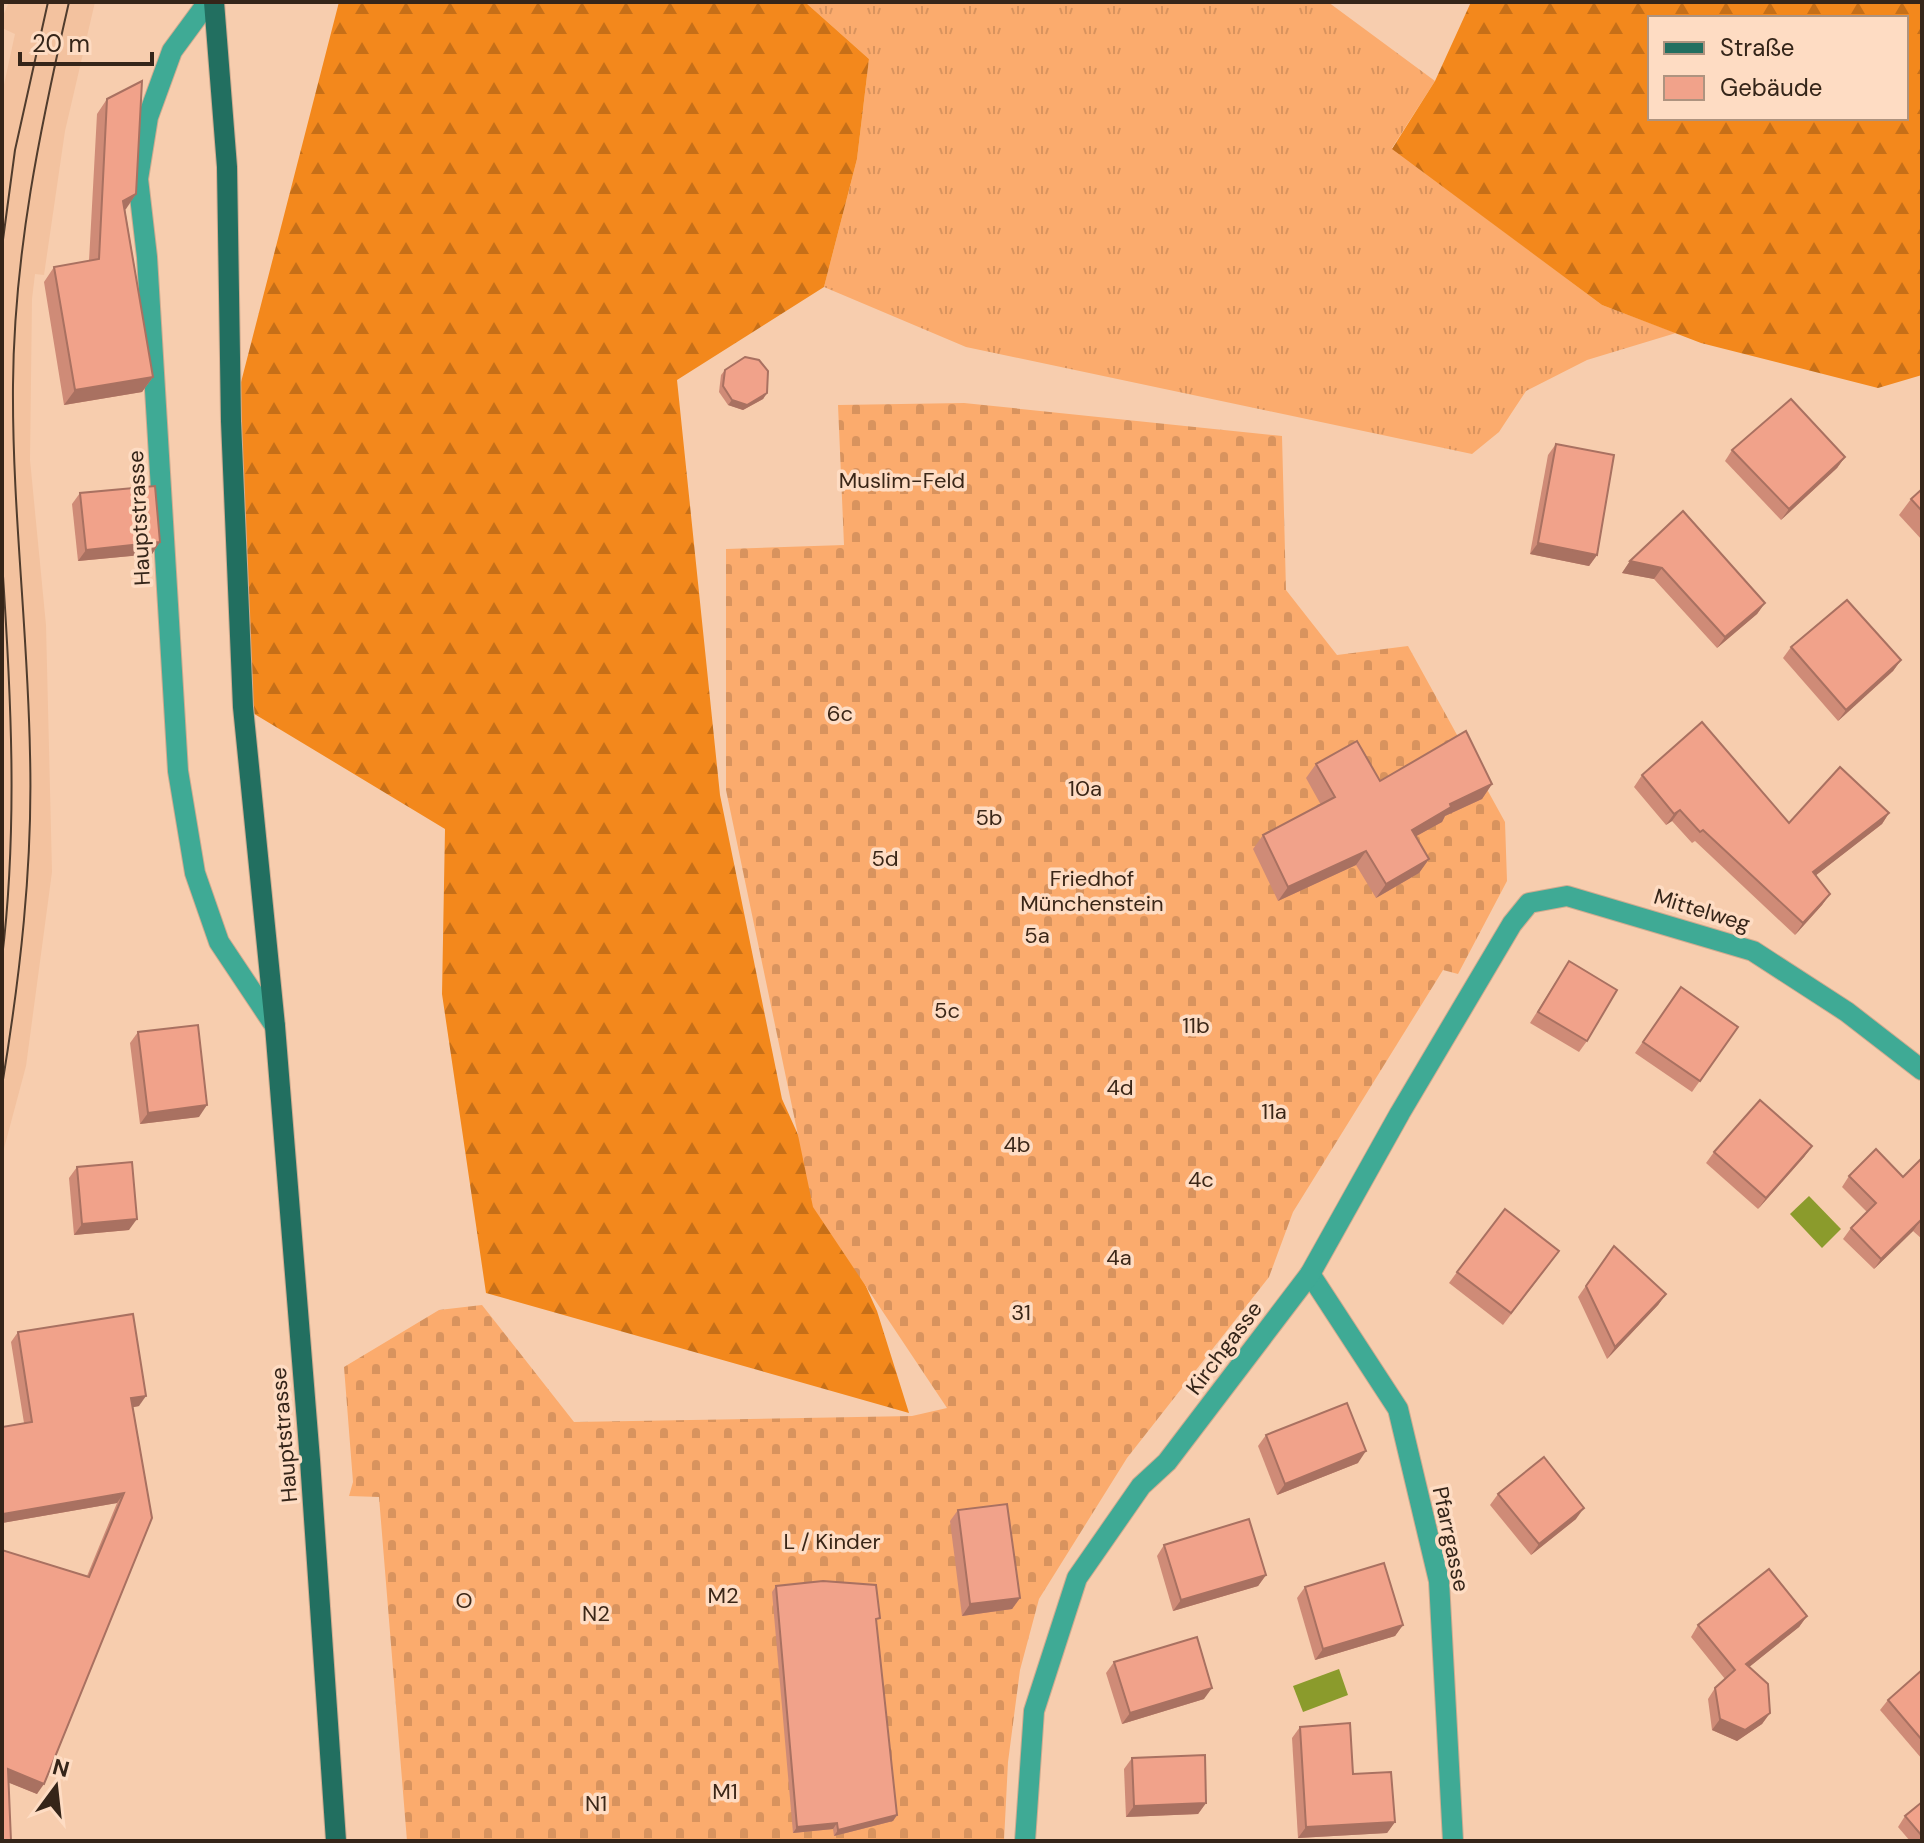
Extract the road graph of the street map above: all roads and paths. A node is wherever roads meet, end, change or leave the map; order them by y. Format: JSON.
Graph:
{"nodes":[{"id":1,"x":211,"y":2,"type":"edge"},
{"id":2,"x":1529,"y":903,"type":"joint"},
{"id":3,"x":275,"y":1026,"type":"junction"},
{"id":4,"x":1922,"y":1070,"type":"edge"},
{"id":5,"x":1310,"y":1274,"type":"junction"},
{"id":6,"x":336,"y":1841,"type":"edge"},
{"id":7,"x":1025,"y":1841,"type":"edge"},
{"id":8,"x":1453,"y":1841,"type":"edge"}],
"edges":[{"from":1,"to":3,"type":"main road","name":"Hauptstrasse"},
{"from":1,"to":3,"type":"street","name":"Hauptstrasse"},
{"from":2,"to":4,"type":"street","name":"Mittelweg"},
{"from":2,"to":5,"type":"street","name":"Kirchgasse"},
{"from":3,"to":6,"type":"main road","name":"Hauptstrasse"},
{"from":5,"to":7,"type":"street","name":"Kirchgasse"},
{"from":5,"to":8,"type":"street","name":"Pfarrgasse"}]}
